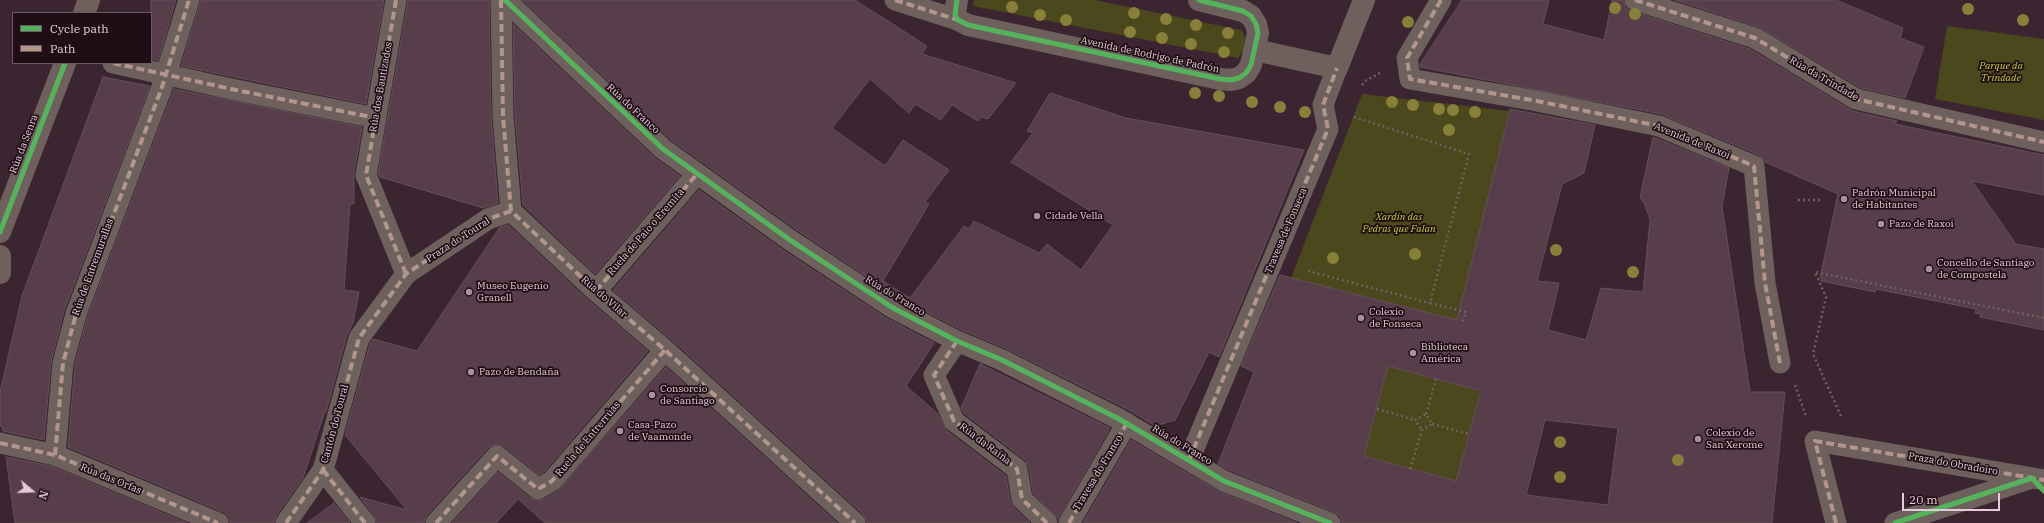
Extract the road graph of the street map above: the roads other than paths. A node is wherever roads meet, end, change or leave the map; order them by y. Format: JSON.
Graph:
{"nodes":[{"id":1,"x":90,"y":0,"type":"edge"},
{"id":2,"x":189,"y":0,"type":"edge"},
{"id":3,"x":396,"y":0,"type":"edge"},
{"id":4,"x":501,"y":0,"type":"edge"},
{"id":5,"x":505,"y":0,"type":"edge"},
{"id":6,"x":895,"y":0,"type":"edge"},
{"id":7,"x":1199,"y":0,"type":"edge"},
{"id":8,"x":1364,"y":0,"type":"edge"},
{"id":9,"x":1440,"y":0,"type":"edge"},
{"id":10,"x":1635,"y":0,"type":"edge"},
{"id":11,"x":957,"y":10,"type":"edge"},
{"id":12,"x":84,"y":12,"type":"edge"},
{"id":13,"x":1255,"y":50,"type":"junction"},
{"id":14,"x":65,"y":64,"type":"edge"},
{"id":15,"x":117,"y":64,"type":"edge"},
{"id":16,"x":1337,"y":68,"type":"junction"},
{"id":17,"x":164,"y":81,"type":"junction"},
{"id":18,"x":376,"y":118,"type":"junction"},
{"id":19,"x":2044,"y":142,"type":"edge"},
{"id":20,"x":697,"y":174,"type":"junction"},
{"id":21,"x":511,"y":211,"type":"junction"},
{"id":22,"x":0,"y":232,"type":"edge"},
{"id":23,"x":0,"y":256,"type":"edge"},
{"id":24,"x":0,"y":273,"type":"edge"},
{"id":25,"x":406,"y":274,"type":"junction"},
{"id":26,"x":596,"y":291,"type":"junction"},
{"id":27,"x":359,"y":338,"type":"joint"},
{"id":28,"x":957,"y":342,"type":"junction"},
{"id":29,"x":665,"y":350,"type":"junction"},
{"id":30,"x":1780,"y":363,"type":"road end"},
{"id":31,"x":1127,"y":424,"type":"junction"},
{"id":32,"x":0,"y":443,"type":"edge"},
{"id":33,"x":55,"y":456,"type":"junction"},
{"id":34,"x":1188,"y":460,"type":"junction"},
{"id":35,"x":323,"y":470,"type":"junction"},
{"id":36,"x":2040,"y":483,"type":"edge"},
{"id":37,"x":218,"y":523,"type":"edge"},
{"id":38,"x":286,"y":523,"type":"edge"},
{"id":39,"x":365,"y":523,"type":"edge"},
{"id":40,"x":436,"y":523,"type":"edge"},
{"id":41,"x":855,"y":523,"type":"edge"},
{"id":42,"x":1047,"y":523,"type":"edge"},
{"id":43,"x":1069,"y":523,"type":"edge"},
{"id":44,"x":1330,"y":523,"type":"edge"},
{"id":45,"x":1836,"y":523,"type":"edge"},
{"id":46,"x":1895,"y":523,"type":"edge"}],
"edges":[{"from":1,"to":12,"type":"street"},
{"from":2,"to":17,"type":"street","name":"Rúa de Entremurallas"},
{"from":3,"to":18,"type":"street","name":"Rúa dos Bautizados"},
{"from":4,"to":21,"type":"street"},
{"from":5,"to":20,"type":"street","name":"Rúa do Franco"},
{"from":6,"to":11,"type":"street"},
{"from":7,"to":13,"type":"street","name":"Avenida de Rodrigo de Padrón"},
{"from":8,"to":16,"type":"street","name":"Travesa de Fonseca"},
{"from":9,"to":30,"type":"street","name":"Avenida de Raxoi"},
{"from":10,"to":19,"type":"street","name":"Rúa da Trindade"},
{"from":11,"to":13,"type":"street","name":"Avenida de Rodrigo de Padrón"},
{"from":13,"to":16,"type":"street"},
{"from":14,"to":22,"type":"street","name":"Rúa da Senra"},
{"from":15,"to":17,"type":"street"},
{"from":16,"to":34,"type":"street","name":"Travesa de Fonseca"},
{"from":17,"to":18,"type":"street"},
{"from":17,"to":33,"type":"street","name":"Rúa de Entremurallas"},
{"from":18,"to":25,"type":"street","name":"Rúa dos Bautizados"},
{"from":20,"to":26,"type":"street","name":"Ruela de Paio o Eremita"},
{"from":20,"to":28,"type":"street","name":"Rúa do Franco"},
{"from":21,"to":25,"type":"street","name":"Praza do Toural"},
{"from":21,"to":26,"type":"street","name":"Rúa do Vilar"},
{"from":23,"to":24,"type":"street"},
{"from":25,"to":27,"type":"street","name":"Praza do Toural"},
{"from":26,"to":29,"type":"street","name":"Rúa do Vilar"},
{"from":27,"to":35,"type":"street","name":"Cantón do Toural"},
{"from":28,"to":31,"type":"street","name":"Rúa do Franco"},
{"from":28,"to":42,"type":"street","name":"Rúa da Raíña"},
{"from":29,"to":40,"type":"street","name":"Ruela de Entrerrúas"},
{"from":29,"to":41,"type":"street","name":"Rúa do Vilar"},
{"from":31,"to":34,"type":"street","name":"Rúa do Franco"},
{"from":31,"to":43,"type":"street","name":"Travesa do Franco"},
{"from":32,"to":33,"type":"street","name":"Rúa das Orfas"},
{"from":33,"to":37,"type":"street","name":"Rúa das Orfas"},
{"from":34,"to":44,"type":"street","name":"Rúa do Franco"},
{"from":35,"to":38,"type":"street","name":"Cantón do Toural"},
{"from":35,"to":39,"type":"street"},
{"from":36,"to":45,"type":"street","name":"Praza do Obradoiro"},
{"from":36,"to":46,"type":"street","name":"Praza do Obradoiro"}]}
